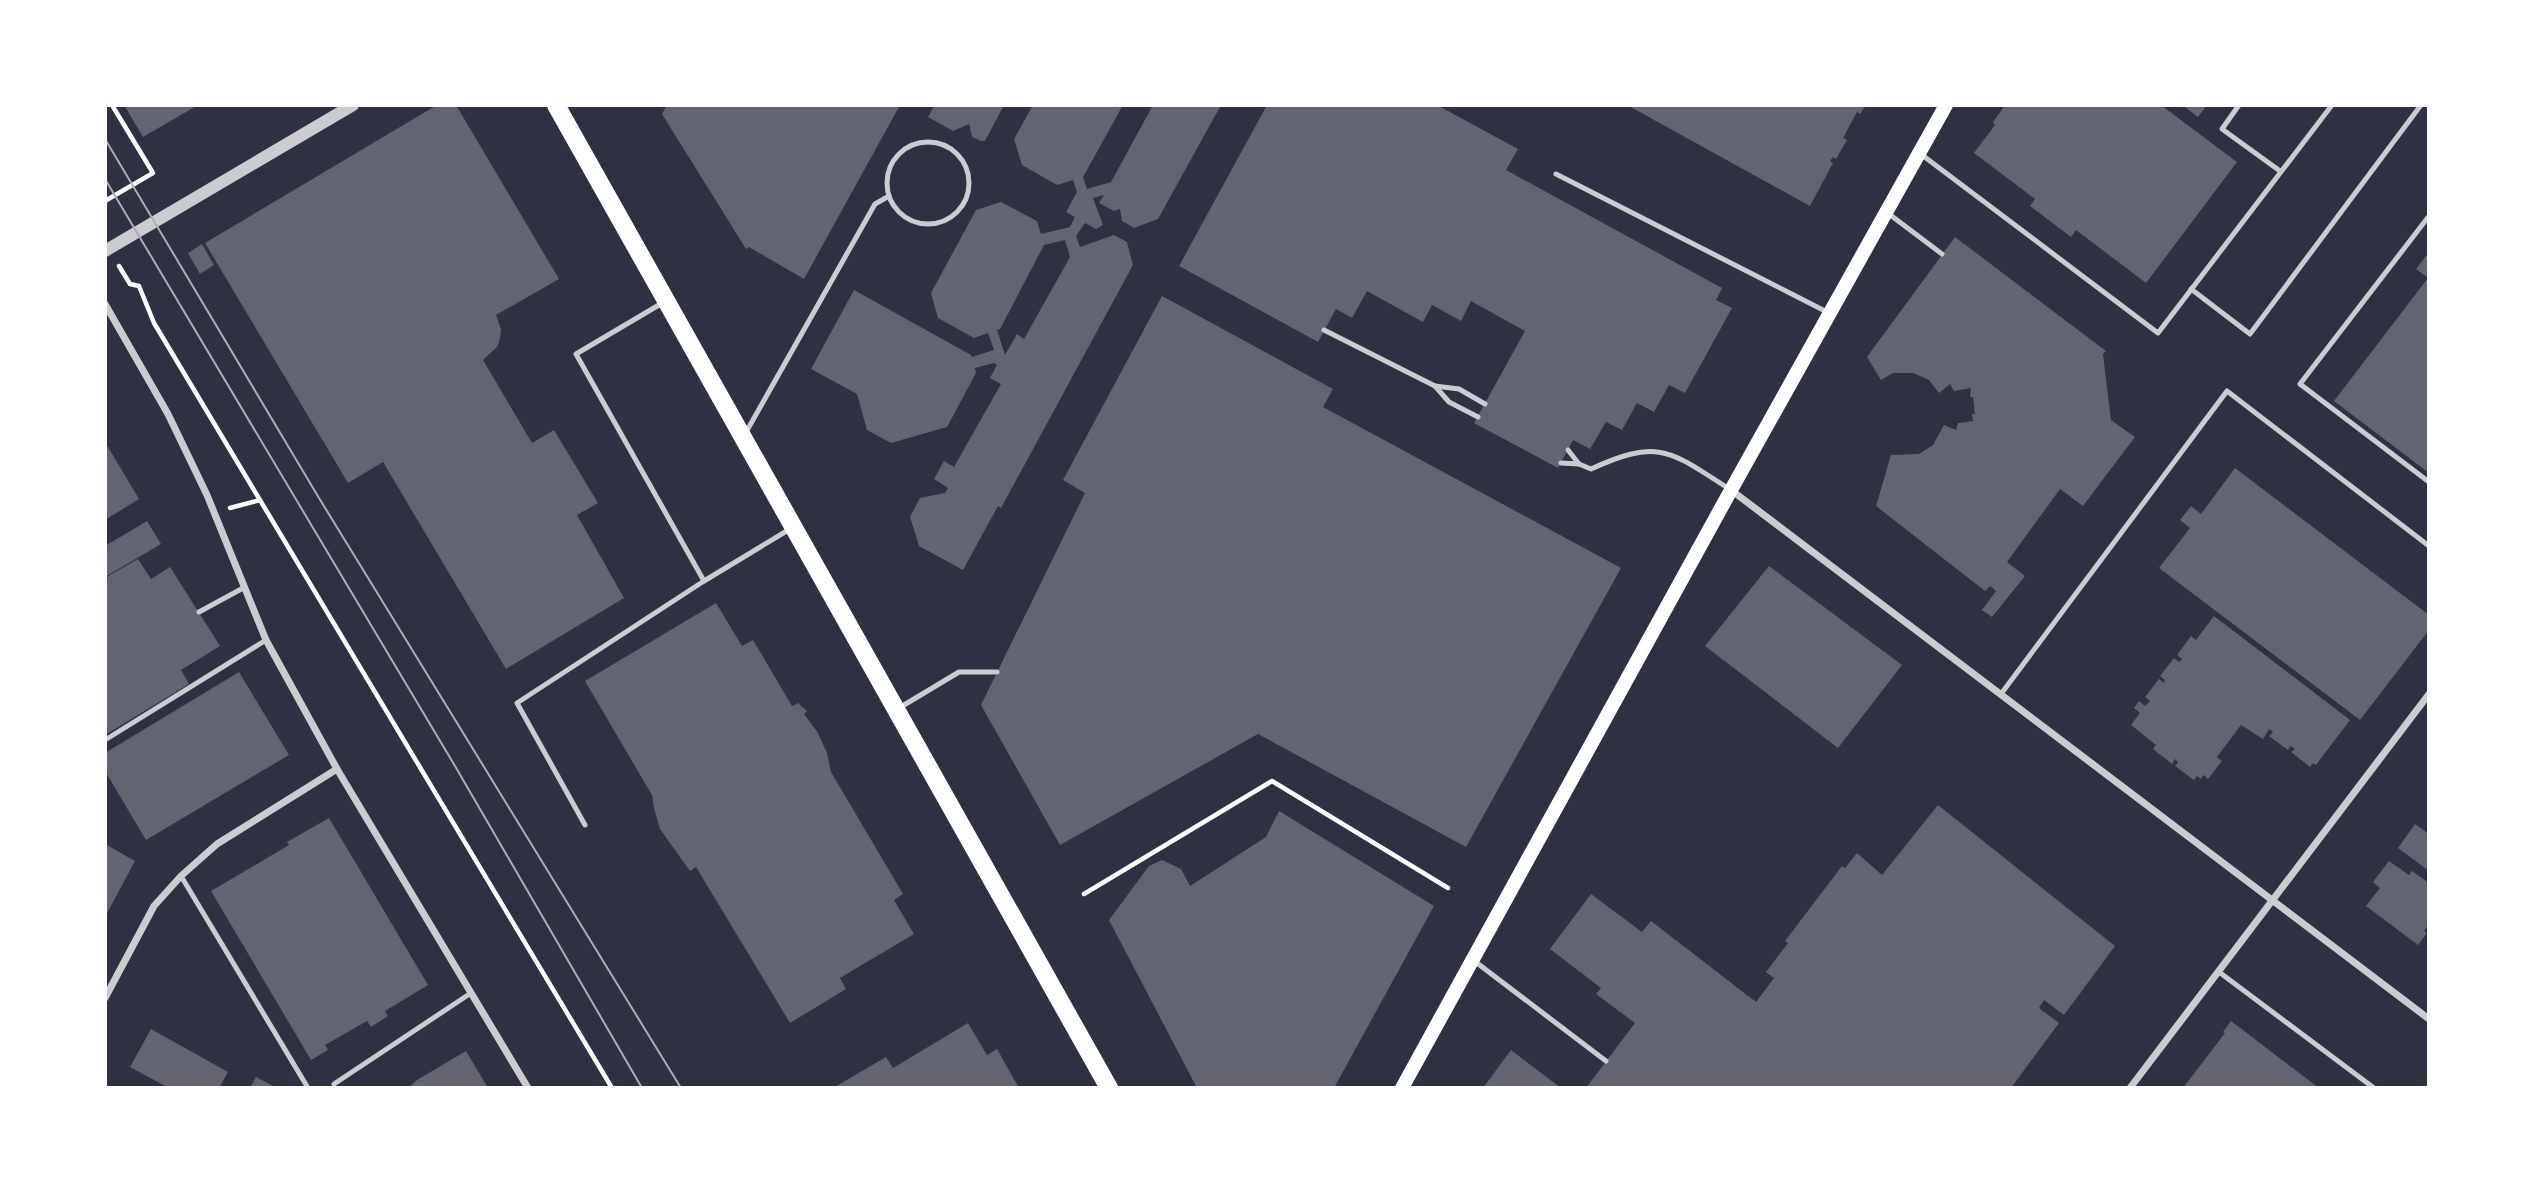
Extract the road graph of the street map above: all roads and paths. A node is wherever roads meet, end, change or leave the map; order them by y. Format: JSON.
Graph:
{"nodes":[{"id":1,"x":112,"y":105,"type":"edge"},
{"id":2,"x":353,"y":105,"type":"edge"},
{"id":3,"x":556,"y":105,"type":"edge"},
{"id":4,"x":1946,"y":105,"type":"edge"},
{"id":5,"x":2239,"y":105,"type":"edge"},
{"id":6,"x":2332,"y":105,"type":"edge"},
{"id":7,"x":2421,"y":105,"type":"edge"},
{"id":8,"x":1919,"y":153,"type":"junction"},
{"id":9,"x":2280,"y":171,"type":"junction"},
{"id":10,"x":1556,"y":174,"type":"dead end"},
{"id":11,"x":889,"y":196,"type":"junction"},
{"id":12,"x":105,"y":201,"type":"edge"},
{"id":13,"x":1886,"y":212,"type":"junction"},
{"id":14,"x":2429,"y":216,"type":"edge"},
{"id":15,"x":105,"y":251,"type":"edge"},
{"id":16,"x":1942,"y":254,"type":"dead end"},
{"id":17,"x":130,"y":284,"type":"dead end"},
{"id":18,"x":2191,"y":289,"type":"junction"},
{"id":19,"x":667,"y":300,"type":"junction"},
{"id":20,"x":105,"y":304,"type":"edge"},
{"id":21,"x":1829,"y":313,"type":"junction"},
{"id":22,"x":1324,"y":330,"type":"dead end"},
{"id":23,"x":1435,"y":386,"type":"junction"},
{"id":24,"x":1485,"y":404,"type":"dead end"},
{"id":25,"x":1478,"y":417,"type":"dead end"},
{"id":26,"x":743,"y":437,"type":"junction"},
{"id":27,"x":1568,"y":450,"type":"dead end"},
{"id":28,"x":1561,"y":463,"type":"dead end"},
{"id":29,"x":1579,"y":464,"type":"junction"},
{"id":30,"x":2429,"y":482,"type":"edge"},
{"id":31,"x":1731,"y":490,"type":"junction"},
{"id":32,"x":260,"y":500,"type":"junction"},
{"id":33,"x":214,"y":512,"type":"junction"},
{"id":34,"x":794,"y":527,"type":"junction"},
{"id":35,"x":2429,"y":546,"type":"edge"},
{"id":36,"x":704,"y":581,"type":"junction"},
{"id":37,"x":244,"y":587,"type":"junction"},
{"id":38,"x":199,"y":612,"type":"dead end"},
{"id":39,"x":266,"y":640,"type":"junction"},
{"id":40,"x":997,"y":672,"type":"dead end"},
{"id":41,"x":2001,"y":694,"type":"junction"},
{"id":42,"x":2429,"y":694,"type":"edge"},
{"id":43,"x":897,"y":710,"type":"junction"},
{"id":44,"x":105,"y":740,"type":"edge"},
{"id":45,"x":337,"y":769,"type":"junction"},
{"id":46,"x":585,"y":825,"type":"dead end"},
{"id":47,"x":181,"y":876,"type":"junction"},
{"id":48,"x":1448,"y":888,"type":"dead end"},
{"id":49,"x":1084,"y":894,"type":"dead end"},
{"id":50,"x":2273,"y":901,"type":"junction"},
{"id":51,"x":1473,"y":960,"type":"junction"},
{"id":52,"x":2219,"y":972,"type":"junction"},
{"id":53,"x":471,"y":993,"type":"junction"},
{"id":54,"x":105,"y":998,"type":"edge"},
{"id":55,"x":2429,"y":1019,"type":"edge"},
{"id":56,"x":1606,"y":1061,"type":"dead end"},
{"id":57,"x":334,"y":1084,"type":"dead end"},
{"id":58,"x":307,"y":1088,"type":"edge"},
{"id":59,"x":528,"y":1088,"type":"edge"},
{"id":60,"x":612,"y":1088,"type":"edge"},
{"id":61,"x":1109,"y":1088,"type":"edge"},
{"id":62,"x":1402,"y":1088,"type":"edge"},
{"id":63,"x":2130,"y":1088,"type":"edge"},
{"id":64,"x":2374,"y":1088,"type":"edge"}],
"edges":[{"from":1,"to":12,"type":"path"},
{"from":2,"to":15,"type":"street"},
{"from":3,"to":19,"type":"main road"},
{"from":4,"to":8,"type":"main road"},
{"from":5,"to":9,"type":"lane"},
{"from":6,"to":9,"type":"lane"},
{"from":7,"to":18,"type":"lane"},
{"from":8,"to":13,"type":"main road"},
{"from":8,"to":18,"type":"lane"},
{"from":9,"to":18,"type":"lane"},
{"from":10,"to":21,"type":"lane"},
{"from":11,"to":11,"type":"lane"},
{"from":11,"to":26,"type":"lane"},
{"from":13,"to":16,"type":"lane"},
{"from":13,"to":21,"type":"main road"},
{"from":14,"to":30,"type":"lane"},
{"from":17,"to":32,"type":"path"},
{"from":19,"to":26,"type":"main road"},
{"from":19,"to":36,"type":"lane"},
{"from":20,"to":33,"type":"street"},
{"from":21,"to":31,"type":"main road"},
{"from":22,"to":23,"type":"lane"},
{"from":23,"to":24,"type":"lane"},
{"from":23,"to":25,"type":"lane"},
{"from":26,"to":34,"type":"main road"},
{"from":27,"to":29,"type":"lane"},
{"from":28,"to":29,"type":"lane"},
{"from":29,"to":31,"type":"lane"},
{"from":31,"to":41,"type":"street"},
{"from":31,"to":51,"type":"main road"},
{"from":32,"to":33,"type":"path"},
{"from":32,"to":60,"type":"path"},
{"from":33,"to":37,"type":"street"},
{"from":34,"to":36,"type":"lane"},
{"from":34,"to":43,"type":"main road"},
{"from":35,"to":41,"type":"lane"},
{"from":36,"to":46,"type":"lane"},
{"from":37,"to":38,"type":"lane"},
{"from":37,"to":39,"type":"street"},
{"from":39,"to":44,"type":"lane"},
{"from":39,"to":45,"type":"street"},
{"from":40,"to":43,"type":"lane"},
{"from":41,"to":50,"type":"street"},
{"from":42,"to":50,"type":"street"},
{"from":43,"to":61,"type":"main road"},
{"from":45,"to":47,"type":"street"},
{"from":45,"to":53,"type":"street"},
{"from":47,"to":54,"type":"street"},
{"from":47,"to":58,"type":"lane"},
{"from":48,"to":49,"type":"path"},
{"from":50,"to":52,"type":"street"},
{"from":50,"to":55,"type":"street"},
{"from":51,"to":56,"type":"lane"},
{"from":51,"to":62,"type":"main road"},
{"from":52,"to":63,"type":"street"},
{"from":52,"to":64,"type":"lane"},
{"from":53,"to":57,"type":"lane"},
{"from":53,"to":59,"type":"street"}]}
